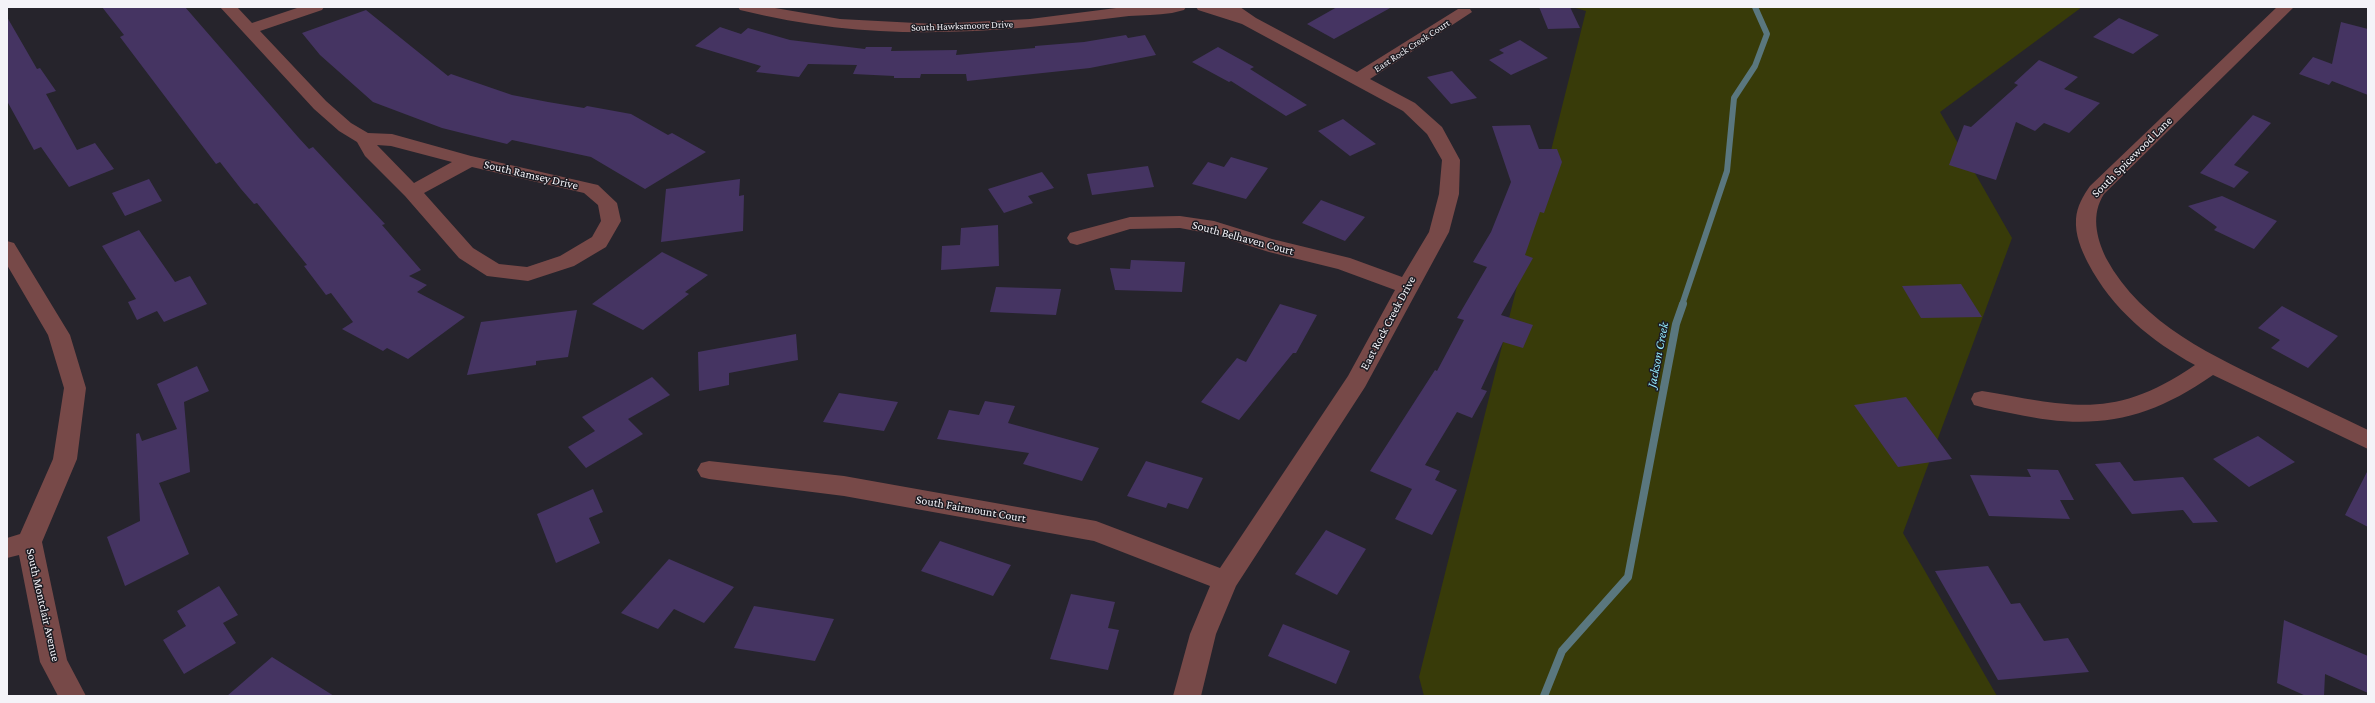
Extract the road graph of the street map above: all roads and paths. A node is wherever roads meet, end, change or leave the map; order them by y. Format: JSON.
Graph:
{"nodes":[{"id":1,"x":228,"y":7,"type":"edge"},
{"id":2,"x":316,"y":7,"type":"edge"},
{"id":3,"x":746,"y":7,"type":"edge"},
{"id":4,"x":823,"y":7,"type":"edge"},
{"id":5,"x":1178,"y":7,"type":"edge"},
{"id":6,"x":1204,"y":7,"type":"edge"},
{"id":7,"x":1230,"y":7,"type":"edge"},
{"id":8,"x":2286,"y":7,"type":"edge"},
{"id":9,"x":1141,"y":8,"type":"edge"},
{"id":10,"x":797,"y":12,"type":"edge"},
{"id":11,"x":1464,"y":12,"type":"dead end"},
{"id":12,"x":812,"y":20,"type":"junction"},
{"id":13,"x":1250,"y":22,"type":"junction"},
{"id":14,"x":250,"y":29,"type":"junction"},
{"id":15,"x":1359,"y":80,"type":"junction"},
{"id":16,"x":364,"y":138,"type":"junction"},
{"id":17,"x":469,"y":161,"type":"junction"},
{"id":18,"x":412,"y":192,"type":"junction"},
{"id":19,"x":1077,"y":238,"type":"dead end"},
{"id":20,"x":7,"y":248,"type":"edge"},
{"id":21,"x":1407,"y":287,"type":"junction"},
{"id":22,"x":2212,"y":365,"type":"junction"},
{"id":23,"x":1982,"y":399,"type":"dead end"},
{"id":24,"x":2368,"y":440,"type":"edge"},
{"id":25,"x":709,"y":470,"type":"dead end"},
{"id":26,"x":18,"y":545,"type":"edge"},
{"id":27,"x":1225,"y":581,"type":"junction"},
{"id":28,"x":72,"y":696,"type":"edge"},
{"id":29,"x":1187,"y":696,"type":"edge"}],
"edges":[{"from":1,"to":14,"type":"street","name":"South Ramsey Drive"},
{"from":2,"to":14,"type":"street"},
{"from":3,"to":10,"type":"street","name":"South Hawksmoore Drive"},
{"from":4,"to":12,"type":"street"},
{"from":5,"to":9,"type":"street","name":"South Hawksmoore Drive"},
{"from":6,"to":13,"type":"street","name":"East Rock Creek Drive"},
{"from":7,"to":13,"type":"street","name":"East Rock Creek Drive"},
{"from":8,"to":22,"type":"street","name":"South Spicewood Lane"},
{"from":9,"to":12,"type":"street","name":"South Hawksmoore Drive"},
{"from":10,"to":12,"type":"street","name":"South Hawksmoore Drive"},
{"from":11,"to":15,"type":"street","name":"East Rock Creek Court"},
{"from":13,"to":15,"type":"street","name":"East Rock Creek Drive"},
{"from":14,"to":16,"type":"street","name":"South Ramsey Drive"},
{"from":15,"to":21,"type":"street","name":"East Rock Creek Drive"},
{"from":16,"to":17,"type":"street","name":"South Ramsey Drive"},
{"from":16,"to":18,"type":"street","name":"South Ramsey Drive"},
{"from":17,"to":18,"type":"street","name":"South Ramsey Drive"},
{"from":17,"to":18,"type":"street","name":"South Ramsey Drive"},
{"from":19,"to":21,"type":"street","name":"South Belhaven Court"},
{"from":20,"to":26,"type":"street","name":"South Montclair Avenue"},
{"from":21,"to":27,"type":"street","name":"East Rock Creek Drive"},
{"from":22,"to":23,"type":"street"},
{"from":22,"to":24,"type":"street","name":"South Spicewood Lane"},
{"from":25,"to":27,"type":"street","name":"South Fairmount Court"},
{"from":26,"to":28,"type":"street","name":"South Montclair Avenue"},
{"from":27,"to":29,"type":"street","name":"East Rock Creek Drive"}]}
